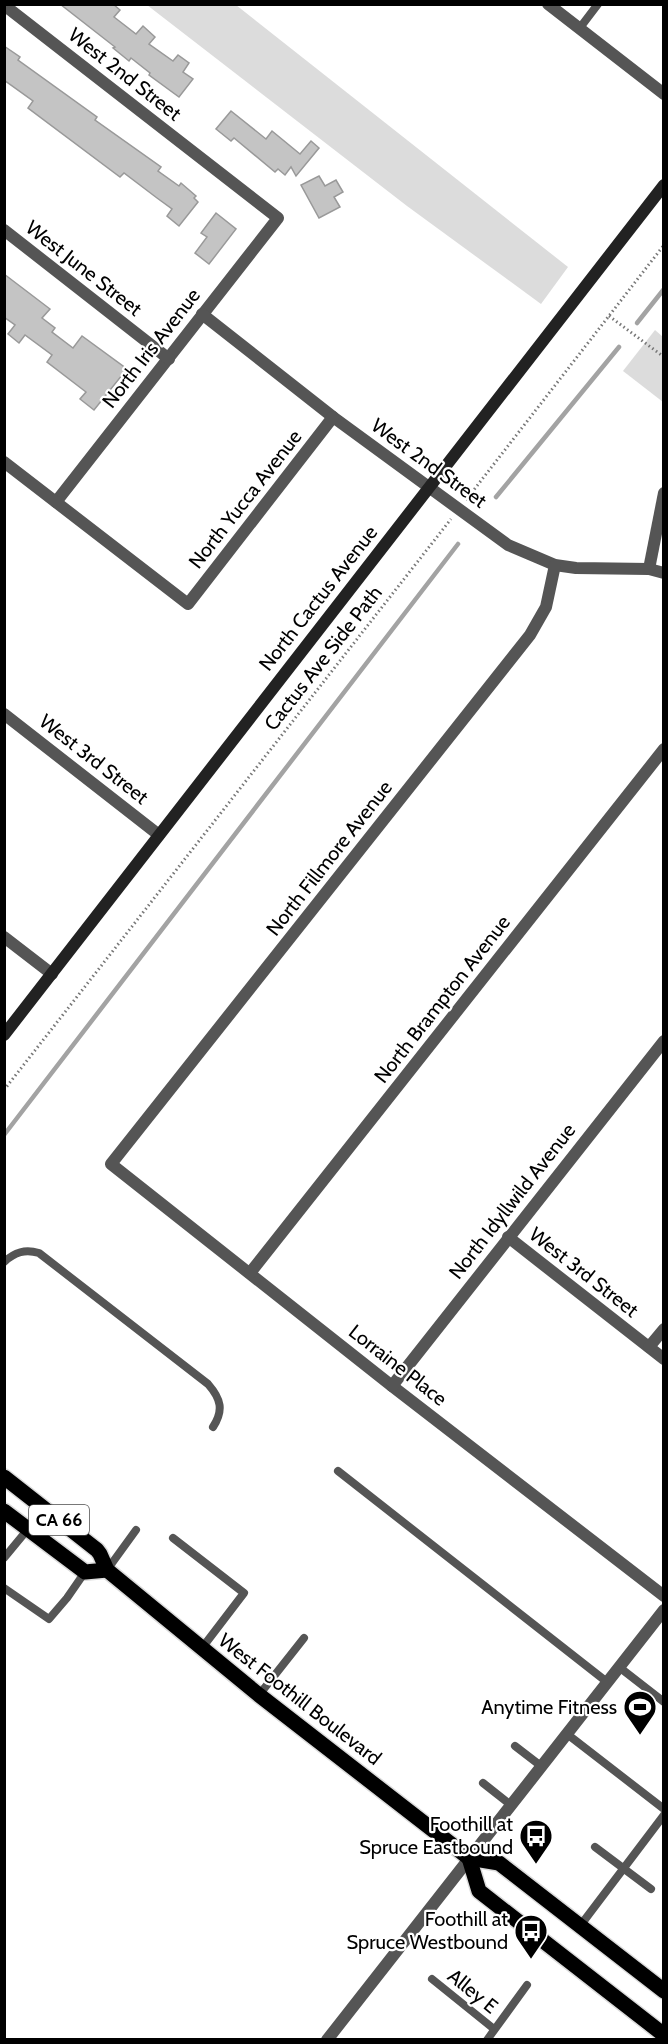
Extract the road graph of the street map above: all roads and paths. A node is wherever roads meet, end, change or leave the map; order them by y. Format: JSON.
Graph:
{"nodes":[{"id":1,"x":548,"y":4,"type":"edge"},
{"id":2,"x":598,"y":4,"type":"edge"},
{"id":3,"x":4,"y":5,"type":"edge"},
{"id":4,"x":579,"y":29,"type":"junction"},
{"id":5,"x":663,"y":94,"type":"edge"},
{"id":6,"x":663,"y":185,"type":"edge"},
{"id":7,"x":278,"y":218,"type":"joint"},
{"id":8,"x":4,"y":230,"type":"edge"},
{"id":9,"x":663,"y":245,"type":"edge"},
{"id":10,"x":202,"y":314,"type":"junction"},
{"id":11,"x":609,"y":316,"type":"junction"},
{"id":12,"x":663,"y":357,"type":"edge"},
{"id":13,"x":169,"y":359,"type":"junction"},
{"id":14,"x":333,"y":417,"type":"junction"},
{"id":15,"x":4,"y":462,"type":"edge"},
{"id":16,"x":429,"y":486,"type":"junction"},
{"id":17,"x":663,"y":493,"type":"edge"},
{"id":18,"x":56,"y":502,"type":"junction"},
{"id":19,"x":459,"y":508,"type":"junction"},
{"id":20,"x":555,"y":565,"type":"junction"},
{"id":21,"x":649,"y":570,"type":"junction"},
{"id":22,"x":663,"y":573,"type":"edge"},
{"id":23,"x":4,"y":714,"type":"edge"},
{"id":24,"x":663,"y":749,"type":"edge"},
{"id":25,"x":159,"y":835,"type":"junction"},
{"id":26,"x":4,"y":937,"type":"edge"},
{"id":27,"x":52,"y":974,"type":"junction"},
{"id":28,"x":4,"y":1035,"type":"edge"},
{"id":29,"x":663,"y":1041,"type":"edge"},
{"id":30,"x":4,"y":1089,"type":"edge"},
{"id":31,"x":111,"y":1164,"type":"joint"},
{"id":32,"x":508,"y":1237,"type":"junction"},
{"id":33,"x":4,"y":1262,"type":"edge"},
{"id":34,"x":250,"y":1273,"type":"junction"},
{"id":35,"x":663,"y":1329,"type":"edge"},
{"id":36,"x":649,"y":1347,"type":"junction"},
{"id":37,"x":663,"y":1359,"type":"edge"},
{"id":38,"x":392,"y":1386,"type":"junction"},
{"id":39,"x":213,"y":1427,"type":"dead end"},
{"id":40,"x":338,"y":1471,"type":"dead end"},
{"id":41,"x":4,"y":1477,"type":"edge"},
{"id":42,"x":4,"y":1511,"type":"edge"},
{"id":43,"x":28,"y":1529,"type":"junction"},
{"id":44,"x":136,"y":1530,"type":"dead end"},
{"id":45,"x":173,"y":1538,"type":"dead end"},
{"id":46,"x":4,"y":1558,"type":"edge"},
{"id":47,"x":107,"y":1570,"type":"junction"},
{"id":48,"x":85,"y":1572,"type":"junction"},
{"id":49,"x":4,"y":1588,"type":"edge"},
{"id":50,"x":663,"y":1596,"type":"edge"},
{"id":51,"x":663,"y":1610,"type":"edge"},
{"id":52,"x":304,"y":1638,"type":"dead end"},
{"id":53,"x":202,"y":1648,"type":"junction"},
{"id":54,"x":619,"y":1667,"type":"junction"},
{"id":55,"x":608,"y":1682,"type":"junction"},
{"id":56,"x":259,"y":1695,"type":"junction"},
{"id":57,"x":663,"y":1702,"type":"edge"},
{"id":58,"x":567,"y":1734,"type":"junction"},
{"id":59,"x":514,"y":1746,"type":"dead end"},
{"id":60,"x":541,"y":1766,"type":"junction"},
{"id":61,"x":483,"y":1783,"type":"dead end"},
{"id":62,"x":511,"y":1805,"type":"junction"},
{"id":63,"x":663,"y":1809,"type":"edge"},
{"id":64,"x":663,"y":1815,"type":"edge"},
{"id":65,"x":595,"y":1847,"type":"dead end"},
{"id":66,"x":469,"y":1858,"type":"junction"},
{"id":67,"x":624,"y":1868,"type":"junction"},
{"id":68,"x":651,"y":1888,"type":"dead end"},
{"id":69,"x":580,"y":1926,"type":"junction"},
{"id":70,"x":432,"y":1979,"type":"dead end"},
{"id":71,"x":527,"y":1986,"type":"dead end"},
{"id":72,"x":663,"y":1991,"type":"edge"},
{"id":73,"x":494,"y":2029,"type":"junction"},
{"id":74,"x":663,"y":2035,"type":"edge"},
{"id":75,"x":327,"y":2040,"type":"edge"},
{"id":76,"x":487,"y":2040,"type":"edge"}],
"edges":[{"from":1,"to":4,"type":"street"},
{"from":2,"to":4,"type":"lane"},
{"from":3,"to":7,"type":"street","name":"West 2nd Street"},
{"from":4,"to":5,"type":"street"},
{"from":6,"to":16,"type":"main road","name":"North Cactus Avenue"},
{"from":7,"to":10,"type":"street","name":"North Iris Avenue"},
{"from":8,"to":13,"type":"street","name":"West June Street"},
{"from":9,"to":11,"type":"path","name":"Cactus Ave Side Path"},
{"from":10,"to":13,"type":"street","name":"North Iris Avenue"},
{"from":10,"to":14,"type":"street","name":"West 2nd Street"},
{"from":11,"to":12,"type":"path"},
{"from":11,"to":19,"type":"path","name":"Cactus Ave Side Path"},
{"from":13,"to":18,"type":"street","name":"North Iris Avenue"},
{"from":14,"to":16,"type":"street","name":"West 2nd Street"},
{"from":14,"to":18,"type":"street","name":"North Yucca Avenue"},
{"from":15,"to":18,"type":"street"},
{"from":16,"to":19,"type":"street","name":"West 2nd Street"},
{"from":16,"to":25,"type":"main road","name":"North Cactus Avenue"},
{"from":17,"to":21,"type":"street"},
{"from":19,"to":20,"type":"street","name":"West 2nd Street"},
{"from":19,"to":30,"type":"path","name":"Cactus Ave Side Path"},
{"from":20,"to":21,"type":"street","name":"West 2nd Street"},
{"from":20,"to":31,"type":"street","name":"North Fillmore Avenue"},
{"from":21,"to":22,"type":"street","name":"West 2nd Street"},
{"from":23,"to":25,"type":"street","name":"West 3rd Street"},
{"from":24,"to":34,"type":"street","name":"North Brampton Avenue"},
{"from":25,"to":27,"type":"main road","name":"North Cactus Avenue"},
{"from":26,"to":27,"type":"street"},
{"from":27,"to":28,"type":"main road","name":"North Cactus Avenue"},
{"from":29,"to":32,"type":"street","name":"North Idyllwild Avenue"},
{"from":31,"to":34,"type":"street","name":"Lorraine Place"},
{"from":32,"to":36,"type":"street","name":"West 3rd Street"},
{"from":32,"to":38,"type":"street","name":"North Idyllwild Avenue"},
{"from":33,"to":39,"type":"lane"},
{"from":34,"to":38,"type":"street","name":"Lorraine Place"},
{"from":35,"to":36,"type":"street"},
{"from":36,"to":37,"type":"street","name":"West 3rd Street"},
{"from":38,"to":50,"type":"street","name":"Lorraine Place"},
{"from":40,"to":55,"type":"lane"},
{"from":41,"to":47,"type":"main road","name":"West Foothill Boulevard","number":"CA 66"},
{"from":42,"to":43,"type":"main road","number":"CA 66"},
{"from":43,"to":46,"type":"lane"},
{"from":43,"to":48,"type":"main road","number":"CA 66"},
{"from":44,"to":47,"type":"lane"},
{"from":45,"to":53,"type":"lane"},
{"from":47,"to":48,"type":"main road"},
{"from":47,"to":53,"type":"main road","name":"West Foothill Boulevard"},
{"from":48,"to":49,"type":"lane"},
{"from":51,"to":54,"type":"street"},
{"from":52,"to":56,"type":"lane"},
{"from":53,"to":56,"type":"main road","name":"West Foothill Boulevard"},
{"from":54,"to":55,"type":"street"},
{"from":54,"to":57,"type":"lane"},
{"from":55,"to":58,"type":"street"},
{"from":56,"to":66,"type":"main road","name":"West Foothill Boulevard"},
{"from":58,"to":60,"type":"street"},
{"from":58,"to":63,"type":"lane"},
{"from":59,"to":60,"type":"lane"},
{"from":60,"to":62,"type":"street"},
{"from":61,"to":62,"type":"lane"},
{"from":62,"to":66,"type":"street"},
{"from":64,"to":67,"type":"lane"},
{"from":65,"to":67,"type":"lane"},
{"from":66,"to":69,"type":"main road","name":"West Foothill Boulevard"},
{"from":66,"to":74,"type":"main road"},
{"from":66,"to":75,"type":"street"},
{"from":67,"to":68,"type":"lane"},
{"from":67,"to":69,"type":"lane"},
{"from":69,"to":72,"type":"main road","name":"West Foothill Boulevard"},
{"from":70,"to":73,"type":"lane","name":"Alley E"},
{"from":71,"to":73,"type":"lane"},
{"from":73,"to":76,"type":"lane"}]}
